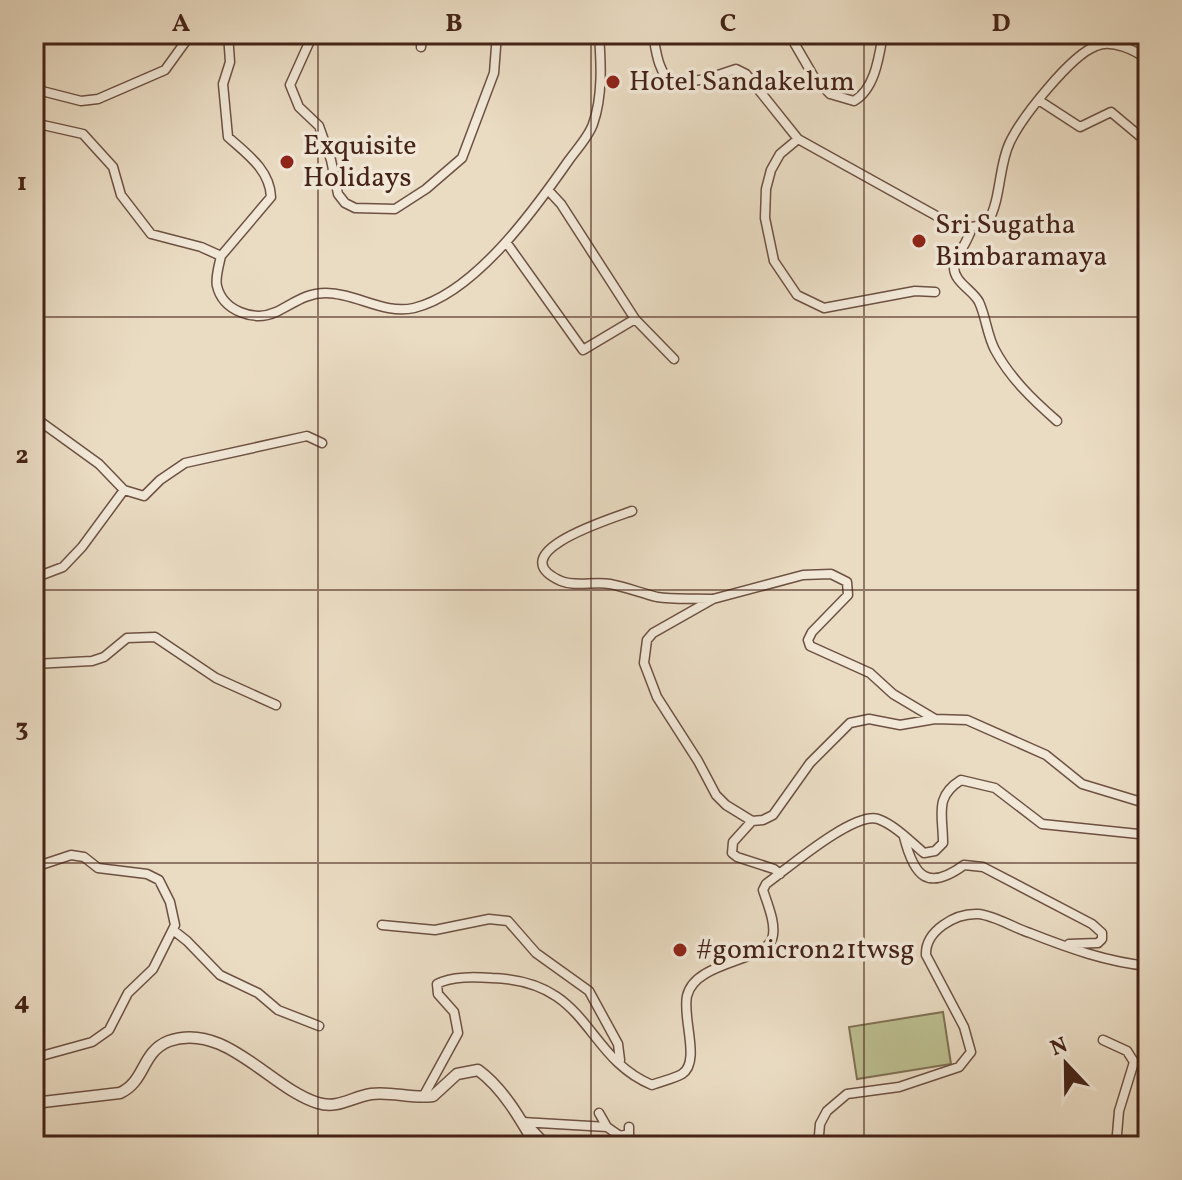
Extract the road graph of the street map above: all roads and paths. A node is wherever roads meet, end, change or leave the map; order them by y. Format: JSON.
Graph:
{"nodes":[{"id":1,"x":191,"y":34,"type":"edge"},
{"id":2,"x":228,"y":34,"type":"edge"},
{"id":3,"x":313,"y":34,"type":"edge"},
{"id":4,"x":422,"y":34,"type":"edge"},
{"id":5,"x":497,"y":34,"type":"edge"},
{"id":6,"x":599,"y":34,"type":"edge"},
{"id":7,"x":653,"y":34,"type":"edge"},
{"id":8,"x":789,"y":34,"type":"edge"},
{"id":9,"x":883,"y":34,"type":"edge"},
{"id":10,"x":421,"y":47,"type":"dead end"},
{"id":11,"x":1148,"y":60,"type":"edge"},
{"id":12,"x":34,"y":85,"type":"edge"},
{"id":13,"x":1040,"y":101,"type":"junction"},
{"id":14,"x":34,"y":123,"type":"edge"},
{"id":15,"x":798,"y":139,"type":"junction"},
{"id":16,"x":1148,"y":143,"type":"edge"},
{"id":17,"x":548,"y":190,"type":"junction"},
{"id":18,"x":972,"y":227,"type":"junction"},
{"id":19,"x":506,"y":242,"type":"junction"},
{"id":20,"x":221,"y":256,"type":"junction"},
{"id":21,"x":935,"y":292,"type":"dead end"},
{"id":22,"x":635,"y":319,"type":"junction"},
{"id":23,"x":674,"y":359,"type":"dead end"},
{"id":24,"x":34,"y":417,"type":"edge"},
{"id":25,"x":1057,"y":421,"type":"dead end"},
{"id":26,"x":322,"y":443,"type":"dead end"},
{"id":27,"x":124,"y":490,"type":"junction"},
{"id":28,"x":632,"y":511,"type":"dead end"},
{"id":29,"x":34,"y":578,"type":"edge"},
{"id":30,"x":713,"y":599,"type":"junction"},
{"id":31,"x":34,"y":664,"type":"edge"},
{"id":32,"x":276,"y":705,"type":"dead end"},
{"id":33,"x":935,"y":719,"type":"junction"},
{"id":34,"x":1148,"y":804,"type":"edge"},
{"id":35,"x":752,"y":821,"type":"junction"},
{"id":36,"x":903,"y":835,"type":"junction"},
{"id":37,"x":1148,"y":835,"type":"edge"},
{"id":38,"x":41,"y":865,"type":"dead end"},
{"id":39,"x":780,"y":874,"type":"junction"},
{"id":40,"x":382,"y":925,"type":"dead end"},
{"id":41,"x":173,"y":930,"type":"junction"},
{"id":42,"x":1056,"y":943,"type":"junction"},
{"id":43,"x":1148,"y":966,"type":"edge"},
{"id":44,"x":319,"y":1026,"type":"dead end"},
{"id":45,"x":1103,"y":1040,"type":"dead end"},
{"id":46,"x":34,"y":1058,"type":"edge"},
{"id":47,"x":620,"y":1063,"type":"junction"},
{"id":48,"x":423,"y":1097,"type":"junction"},
{"id":49,"x":34,"y":1103,"type":"edge"},
{"id":50,"x":599,"y":1113,"type":"dead end"},
{"id":51,"x":524,"y":1122,"type":"junction"},
{"id":52,"x":607,"y":1127,"type":"junction"},
{"id":53,"x":629,"y":1127,"type":"dead end"},
{"id":54,"x":536,"y":1146,"type":"edge"},
{"id":55,"x":548,"y":1146,"type":"edge"},
{"id":56,"x":818,"y":1146,"type":"edge"},
{"id":57,"x":1116,"y":1146,"type":"edge"}],
"edges":[{"from":1,"to":12,"type":"street"},
{"from":2,"to":20,"type":"street"},
{"from":3,"to":5,"type":"street"},
{"from":4,"to":10,"type":"street"},
{"from":6,"to":17,"type":"street"},
{"from":7,"to":15,"type":"street"},
{"from":8,"to":9,"type":"street"},
{"from":11,"to":13,"type":"street"},
{"from":13,"to":16,"type":"street"},
{"from":13,"to":18,"type":"street"},
{"from":14,"to":20,"type":"street"},
{"from":15,"to":18,"type":"street"},
{"from":15,"to":21,"type":"street"},
{"from":17,"to":19,"type":"street"},
{"from":17,"to":22,"type":"street"},
{"from":18,"to":25,"type":"street"},
{"from":19,"to":20,"type":"street"},
{"from":19,"to":22,"type":"street"},
{"from":22,"to":23,"type":"street"},
{"from":24,"to":27,"type":"street"},
{"from":26,"to":27,"type":"street"},
{"from":27,"to":29,"type":"street"},
{"from":28,"to":30,"type":"street"},
{"from":30,"to":33,"type":"street"},
{"from":30,"to":35,"type":"street"},
{"from":31,"to":32,"type":"street"},
{"from":33,"to":34,"type":"street"},
{"from":33,"to":35,"type":"street"},
{"from":35,"to":39,"type":"street"},
{"from":36,"to":37,"type":"street"},
{"from":36,"to":39,"type":"street"},
{"from":36,"to":42,"type":"street"},
{"from":38,"to":41,"type":"street"},
{"from":39,"to":47,"type":"street"},
{"from":40,"to":47,"type":"street"},
{"from":41,"to":44,"type":"street"},
{"from":41,"to":46,"type":"street"},
{"from":42,"to":43,"type":"street"},
{"from":42,"to":56,"type":"street"},
{"from":45,"to":57,"type":"street"},
{"from":47,"to":48,"type":"street"},
{"from":48,"to":49,"type":"street"},
{"from":48,"to":51,"type":"street"},
{"from":50,"to":52,"type":"street"},
{"from":51,"to":52,"type":"street"},
{"from":51,"to":54,"type":"street"},
{"from":51,"to":55,"type":"street"},
{"from":52,"to":53,"type":"street"}]}
